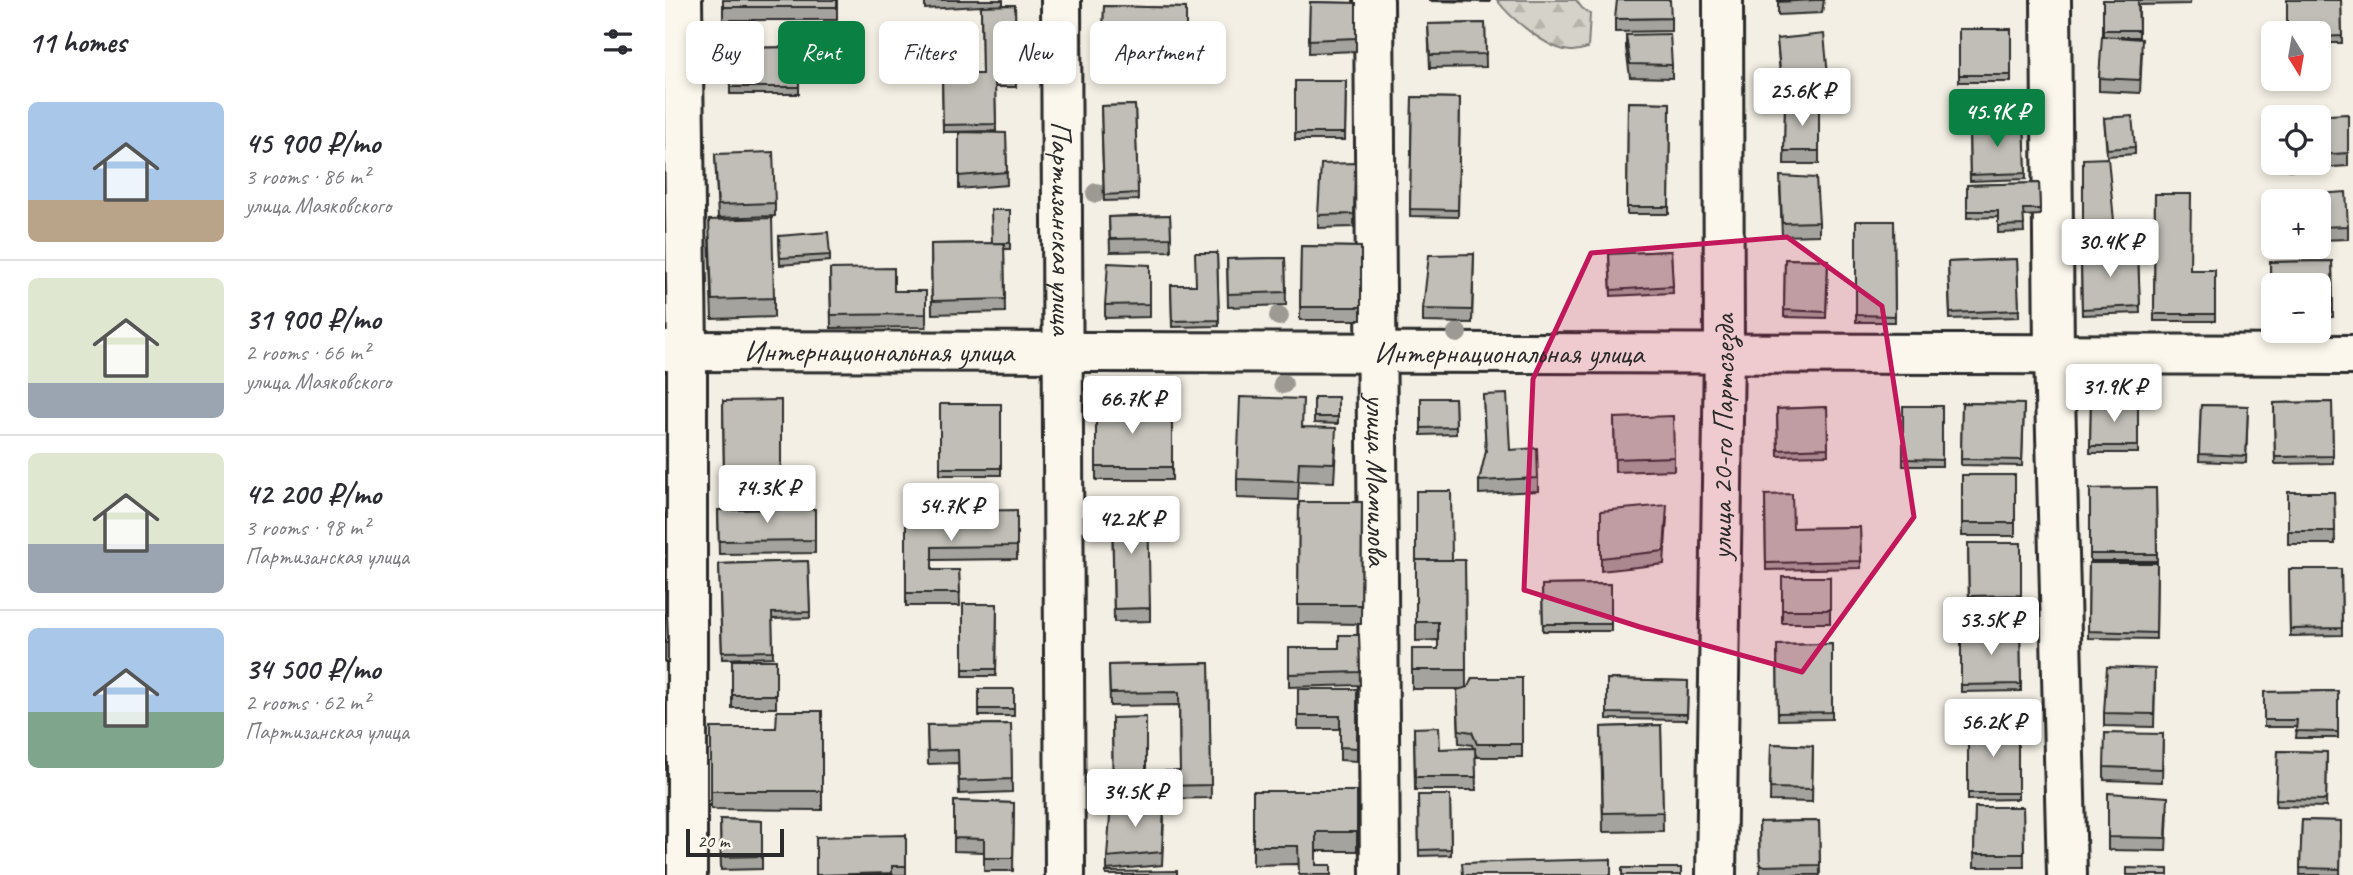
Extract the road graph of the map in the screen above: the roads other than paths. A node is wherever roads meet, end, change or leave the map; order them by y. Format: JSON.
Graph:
{"nodes":[{"id":1,"x":682,"y":0,"type":"edge"},
{"id":2,"x":1061,"y":0,"type":"edge"},
{"id":3,"x":1374,"y":0,"type":"edge"},
{"id":4,"x":1723,"y":0,"type":"edge"},
{"id":5,"x":2051,"y":0,"type":"edge"},
{"id":6,"x":676,"y":351,"type":"edge"},
{"id":7,"x":1063,"y":351,"type":"junction"},
{"id":8,"x":1376,"y":353,"type":"junction"},
{"id":9,"x":1724,"y":353,"type":"junction"},
{"id":10,"x":2054,"y":354,"type":"junction"},
{"id":11,"x":2353,"y":355,"type":"edge"},
{"id":12,"x":687,"y":875,"type":"edge"},
{"id":13,"x":1065,"y":875,"type":"edge"},
{"id":14,"x":1380,"y":875,"type":"edge"},
{"id":15,"x":1716,"y":875,"type":"edge"},
{"id":16,"x":2067,"y":875,"type":"edge"}],
"edges":[{"from":1,"to":6,"type":"street"},
{"from":2,"to":7,"type":"street","name":"Партизанская улица"},
{"from":3,"to":8,"type":"street","name":"улица Мамилова"},
{"from":4,"to":9,"type":"street","name":"улица 20-го Партсъезда"},
{"from":5,"to":10,"type":"street"},
{"from":6,"to":7,"type":"street","name":"Интернациональная улица"},
{"from":6,"to":12,"type":"street"},
{"from":7,"to":8,"type":"street","name":"Интернациональная улица"},
{"from":7,"to":13,"type":"street","name":"Партизанская улица"},
{"from":8,"to":9,"type":"street","name":"Интернациональная улица"},
{"from":8,"to":14,"type":"street","name":"улица Мамилова"},
{"from":9,"to":10,"type":"street","name":"Интернациональная улица"},
{"from":9,"to":15,"type":"street","name":"улица 20-го Партсъезда"},
{"from":10,"to":11,"type":"street","name":"Интернациональная улица"},
{"from":10,"to":16,"type":"street"}]}
